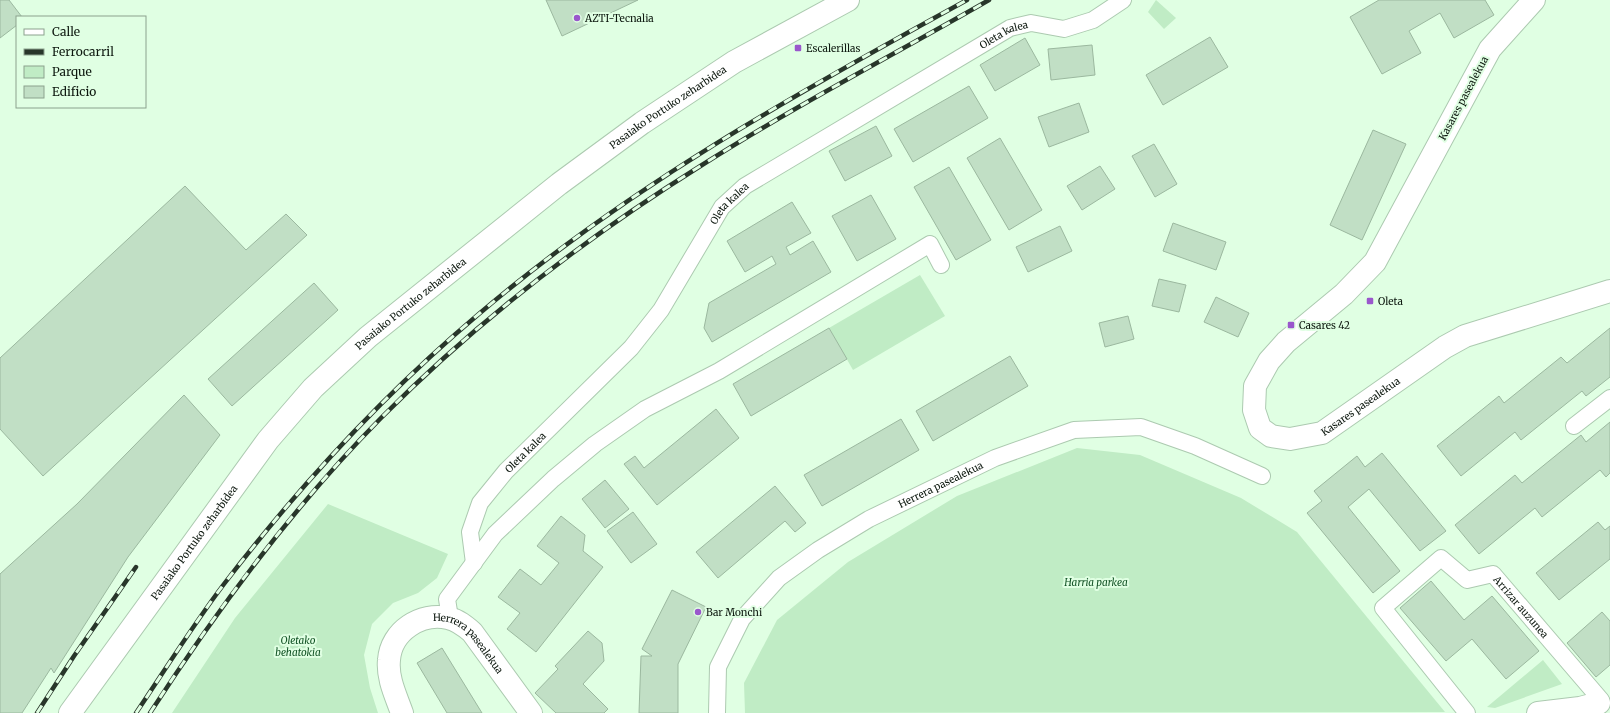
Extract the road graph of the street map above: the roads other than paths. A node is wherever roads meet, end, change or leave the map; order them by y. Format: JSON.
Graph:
{"nodes":[{"id":1,"x":848,"y":0,"type":"edge"},
{"id":2,"x":1123,"y":0,"type":"edge"},
{"id":3,"x":1534,"y":0,"type":"edge"},
{"id":4,"x":941,"y":265,"type":"dead end"},
{"id":5,"x":1610,"y":291,"type":"edge"},
{"id":6,"x":1610,"y":398,"type":"edge"},
{"id":7,"x":1574,"y":426,"type":"dead end"},
{"id":8,"x":1262,"y":476,"type":"dead end"},
{"id":9,"x":474,"y":563,"type":"junction"},
{"id":10,"x":450,"y":618,"type":"junction"},
{"id":11,"x":1601,"y":702,"type":"edge"},
{"id":12,"x":70,"y":713,"type":"edge"},
{"id":13,"x":402,"y":713,"type":"edge"},
{"id":14,"x":531,"y":713,"type":"edge"},
{"id":15,"x":718,"y":713,"type":"edge"},
{"id":16,"x":1467,"y":713,"type":"edge"},
{"id":17,"x":1538,"y":713,"type":"edge"}],
"edges":[{"from":1,"to":12,"type":"street","name":"Pasaiako Portuko zeharbidea"},
{"from":2,"to":9,"type":"street","name":"Oleta kalea"},
{"from":3,"to":5,"type":"street","name":"Kasares pasealekua"},
{"from":4,"to":9,"type":"street"},
{"from":6,"to":7,"type":"street"},
{"from":8,"to":15,"type":"street","name":"Herrera pasealekua"},
{"from":9,"to":10,"type":"street"},
{"from":10,"to":13,"type":"street","name":"Herrera pasealekua"},
{"from":10,"to":14,"type":"street","name":"Herrera pasealekua"},
{"from":11,"to":16,"type":"street","name":"Arrizar auzunea"},
{"from":11,"to":17,"type":"street"}]}
